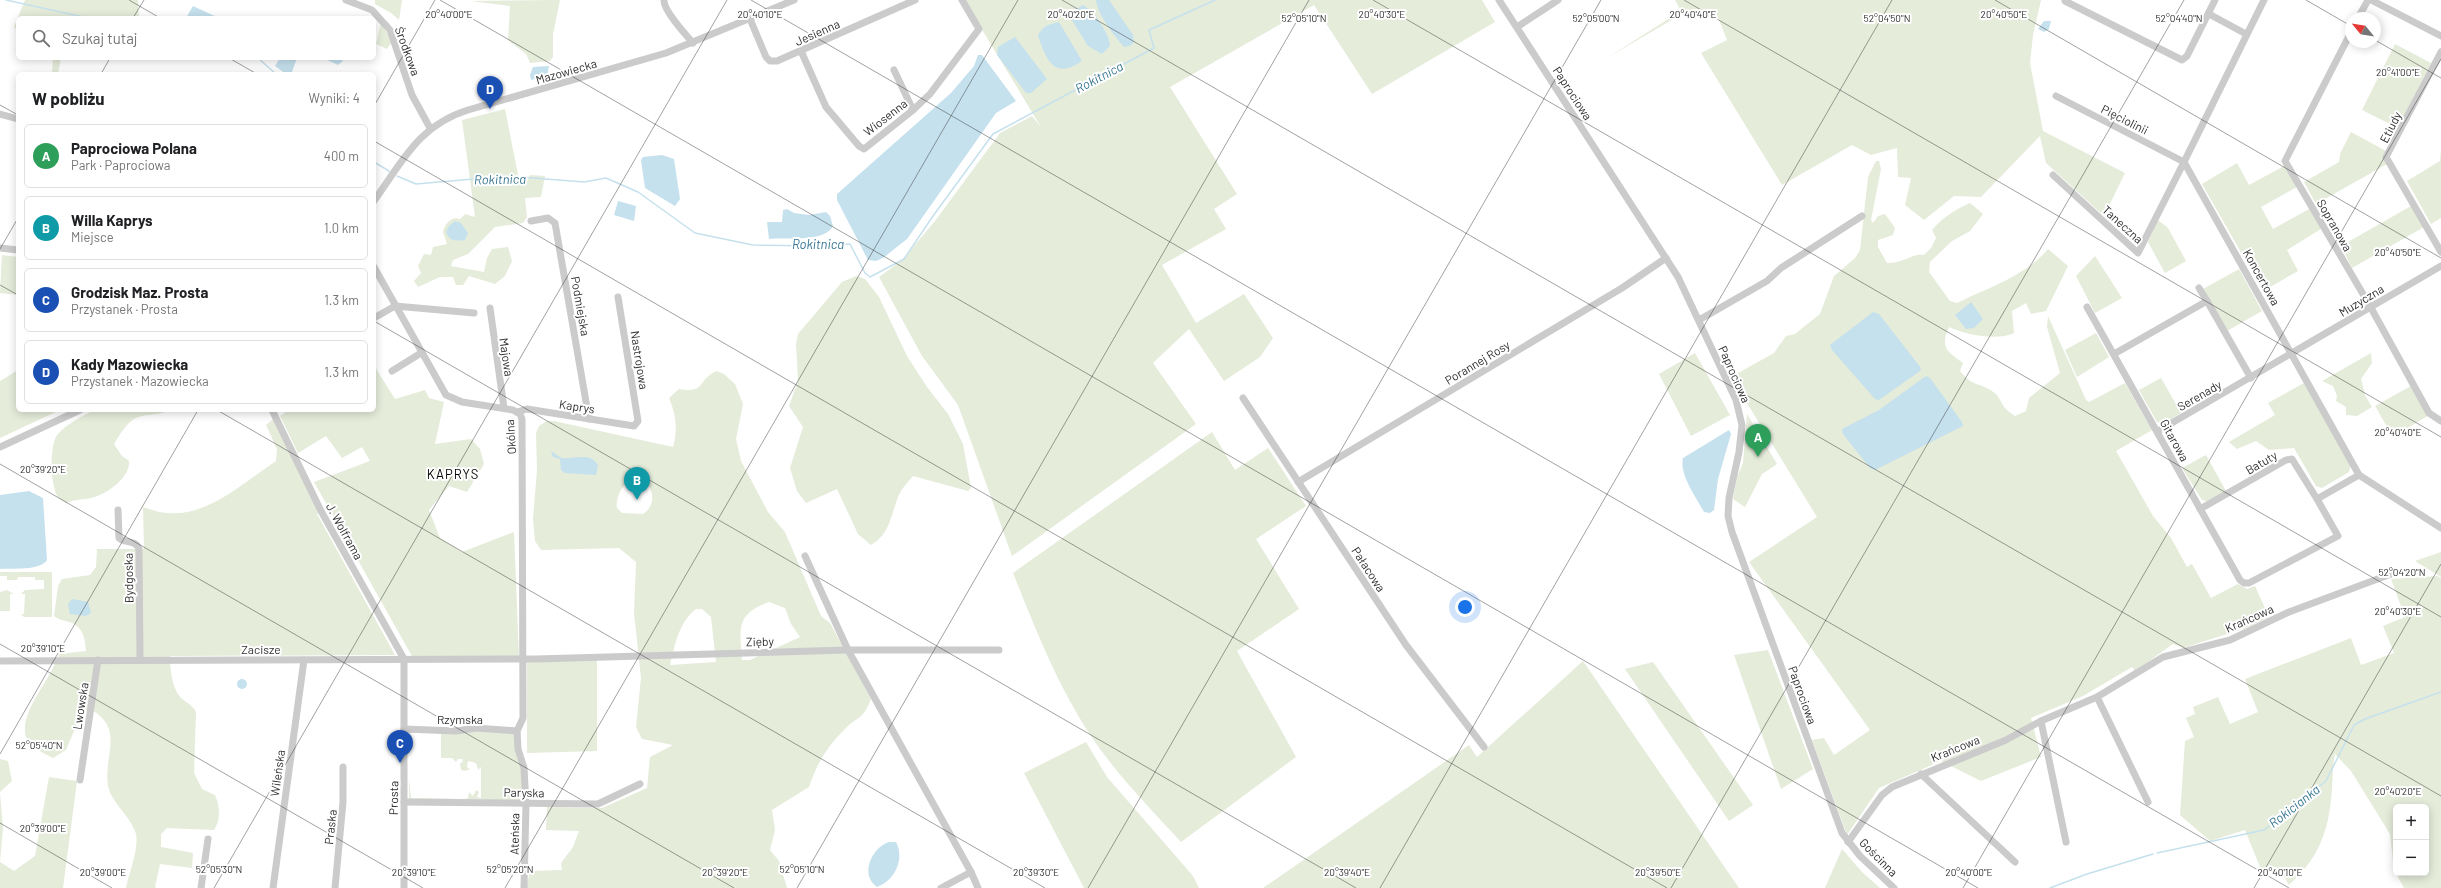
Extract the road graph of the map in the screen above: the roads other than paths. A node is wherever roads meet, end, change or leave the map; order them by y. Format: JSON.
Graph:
{"nodes":[{"id":1,"x":346,"y":0,"type":"edge"},
{"id":2,"x":664,"y":0,"type":"edge"},
{"id":3,"x":794,"y":0,"type":"edge"},
{"id":4,"x":915,"y":0,"type":"edge"},
{"id":5,"x":962,"y":0,"type":"edge"},
{"id":6,"x":1500,"y":0,"type":"edge"},
{"id":7,"x":1558,"y":0,"type":"edge"},
{"id":8,"x":2215,"y":0,"type":"edge"},
{"id":9,"x":2264,"y":0,"type":"edge"},
{"id":10,"x":2368,"y":0,"type":"edge"},
{"id":11,"x":2371,"y":0,"type":"edge"},
{"id":12,"x":2064,"y":1,"type":"edge"},
{"id":13,"x":2361,"y":12,"type":"edge"},
{"id":14,"x":2209,"y":14,"type":"junction"},
{"id":15,"x":750,"y":19,"type":"junction"},
{"id":16,"x":1517,"y":27,"type":"junction"},
{"id":17,"x":2246,"y":34,"type":"junction"},
{"id":18,"x":2441,"y":36,"type":"edge"},
{"id":19,"x":693,"y":43,"type":"junction"},
{"id":20,"x":2345,"y":44,"type":"edge"},
{"id":21,"x":801,"y":51,"type":"junction"},
{"id":22,"x":2441,"y":52,"type":"edge"},
{"id":23,"x":894,"y":70,"type":"dead end"},
{"id":24,"x":2056,"y":96,"type":"dead end"},
{"id":25,"x":913,"y":110,"type":"junction"},
{"id":26,"x":0,"y":114,"type":"edge"},
{"id":27,"x":16,"y":118,"type":"edge"},
{"id":28,"x":430,"y":128,"type":"junction"},
{"id":29,"x":2184,"y":162,"type":"junction"},
{"id":30,"x":2053,"y":175,"type":"dead end"},
{"id":31,"x":376,"y":198,"type":"edge"},
{"id":32,"x":1862,"y":216,"type":"dead end"},
{"id":33,"x":531,"y":220,"type":"dead end"},
{"id":34,"x":0,"y":248,"type":"edge"},
{"id":35,"x":16,"y":250,"type":"edge"},
{"id":36,"x":2441,"y":252,"type":"edge"},
{"id":37,"x":1666,"y":258,"type":"junction"},
{"id":38,"x":2441,"y":266,"type":"edge"},
{"id":39,"x":376,"y":271,"type":"edge"},
{"id":40,"x":2199,"y":288,"type":"dead end"},
{"id":41,"x":618,"y":297,"type":"dead end"},
{"id":42,"x":2207,"y":301,"type":"junction"},
{"id":43,"x":395,"y":306,"type":"junction"},
{"id":44,"x":2370,"y":306,"type":"junction"},
{"id":45,"x":2087,"y":307,"type":"dead end"},
{"id":46,"x":490,"y":308,"type":"dead end"},
{"id":47,"x":474,"y":313,"type":"dead end"},
{"id":48,"x":376,"y":317,"type":"edge"},
{"id":49,"x":1699,"y":320,"type":"junction"},
{"id":50,"x":421,"y":353,"type":"junction"},
{"id":51,"x":2292,"y":353,"type":"junction"},
{"id":52,"x":2114,"y":354,"type":"junction"},
{"id":53,"x":392,"y":371,"type":"dead end"},
{"id":54,"x":2251,"y":378,"type":"junction"},
{"id":55,"x":1243,"y":398,"type":"dead end"},
{"id":56,"x":504,"y":408,"type":"junction"},
{"id":57,"x":76,"y":412,"type":"edge"},
{"id":58,"x":273,"y":412,"type":"edge"},
{"id":59,"x":517,"y":412,"type":"junction"},
{"id":60,"x":590,"y":419,"type":"junction"},
{"id":61,"x":2441,"y":421,"type":"edge"},
{"id":62,"x":634,"y":426,"type":"joint"},
{"id":63,"x":2158,"y":432,"type":"junction"},
{"id":64,"x":0,"y":447,"type":"edge"},
{"id":65,"x":2359,"y":475,"type":"junction"},
{"id":66,"x":1298,"y":482,"type":"junction"},
{"id":67,"x":2317,"y":499,"type":"junction"},
{"id":68,"x":2200,"y":509,"type":"junction"},
{"id":69,"x":118,"y":510,"type":"dead end"},
{"id":70,"x":2441,"y":528,"type":"edge"},
{"id":71,"x":805,"y":556,"type":"dead end"},
{"id":72,"x":2391,"y":574,"type":"dead end"},
{"id":73,"x":2244,"y":583,"type":"joint"},
{"id":74,"x":848,"y":650,"type":"junction"},
{"id":75,"x":998,"y":650,"type":"dead end"},
{"id":76,"x":404,"y":659,"type":"junction"},
{"id":77,"x":523,"y":659,"type":"junction"},
{"id":78,"x":98,"y":660,"type":"junction"},
{"id":79,"x":140,"y":660,"type":"junction"},
{"id":80,"x":304,"y":660,"type":"junction"},
{"id":81,"x":0,"y":661,"type":"edge"},
{"id":82,"x":2097,"y":697,"type":"junction"},
{"id":83,"x":2041,"y":721,"type":"junction"},
{"id":84,"x":404,"y":729,"type":"junction"},
{"id":85,"x":517,"y":731,"type":"junction"},
{"id":86,"x":1484,"y":747,"type":"dead end"},
{"id":87,"x":343,"y":767,"type":"dead end"},
{"id":88,"x":1921,"y":774,"type":"junction"},
{"id":89,"x":80,"y":780,"type":"dead end"},
{"id":90,"x":640,"y":784,"type":"dead end"},
{"id":91,"x":404,"y":802,"type":"junction"},
{"id":92,"x":2148,"y":802,"type":"dead end"},
{"id":93,"x":526,"y":804,"type":"junction"},
{"id":94,"x":208,"y":839,"type":"dead end"},
{"id":95,"x":1848,"y":842,"type":"junction"},
{"id":96,"x":2066,"y":842,"type":"dead end"},
{"id":97,"x":2015,"y":862,"type":"dead end"},
{"id":98,"x":971,"y":872,"type":"junction"},
{"id":99,"x":201,"y":888,"type":"edge"},
{"id":100,"x":273,"y":888,"type":"edge"},
{"id":101,"x":335,"y":888,"type":"edge"},
{"id":102,"x":404,"y":888,"type":"edge"},
{"id":103,"x":524,"y":888,"type":"edge"},
{"id":104,"x":941,"y":888,"type":"edge"},
{"id":105,"x":978,"y":888,"type":"edge"},
{"id":106,"x":1894,"y":888,"type":"edge"}],
"edges":[{"from":1,"to":28,"type":"street","name":"Środkowa"},
{"from":2,"to":19,"type":"street"},
{"from":3,"to":15,"type":"street","name":"Mazowiecka"},
{"from":4,"to":21,"type":"street","name":"Jesienna"},
{"from":5,"to":25,"type":"street","name":"Wiosenna"},
{"from":6,"to":16,"type":"street","name":"Paprociowa"},
{"from":7,"to":16,"type":"street"},
{"from":8,"to":14,"type":"street"},
{"from":9,"to":17,"type":"street"},
{"from":10,"to":13,"type":"street"},
{"from":11,"to":18,"type":"street"},
{"from":12,"to":14,"type":"street"},
{"from":14,"to":17,"type":"street"},
{"from":15,"to":19,"type":"street","name":"Mazowiecka"},
{"from":15,"to":21,"type":"street","name":"Jesienna"},
{"from":16,"to":37,"type":"street","name":"Paprociowa"},
{"from":17,"to":29,"type":"street"},
{"from":19,"to":28,"type":"street","name":"Mazowiecka"},
{"from":20,"to":44,"type":"street","name":"Sopranowa"},
{"from":21,"to":25,"type":"street","name":"Wiosenna"},
{"from":22,"to":36,"type":"street","name":"Etiudy"},
{"from":23,"to":25,"type":"street"},
{"from":24,"to":29,"type":"street","name":"Pięciolinii"},
{"from":26,"to":27,"type":"street"},
{"from":28,"to":31,"type":"street","name":"Mazowiecka"},
{"from":29,"to":30,"type":"street","name":"Taneczna"},
{"from":29,"to":51,"type":"street","name":"Koncertowa"},
{"from":32,"to":49,"type":"street"},
{"from":33,"to":60,"type":"street","name":"Podmiejska"},
{"from":34,"to":35,"type":"street"},
{"from":37,"to":49,"type":"street","name":"Paprociowa"},
{"from":37,"to":66,"type":"street","name":"Porannej Rosy"},
{"from":38,"to":44,"type":"street","name":"Muzyczna"},
{"from":39,"to":43,"type":"street","name":"Okólna"},
{"from":40,"to":42,"type":"street"},
{"from":41,"to":62,"type":"street","name":"Nastrojowa"},
{"from":42,"to":52,"type":"street"},
{"from":42,"to":54,"type":"street"},
{"from":43,"to":47,"type":"street"},
{"from":43,"to":48,"type":"street"},
{"from":43,"to":50,"type":"street","name":"Okólna"},
{"from":44,"to":51,"type":"street","name":"Muzyczna"},
{"from":44,"to":61,"type":"street","name":"Sopranowa"},
{"from":45,"to":52,"type":"street","name":"Gitarowa"},
{"from":46,"to":56,"type":"street","name":"Majowa"},
{"from":49,"to":95,"type":"street","name":"Paprociowa"},
{"from":50,"to":53,"type":"street"},
{"from":50,"to":56,"type":"street","name":"Okólna"},
{"from":51,"to":54,"type":"street","name":"Serenady"},
{"from":51,"to":65,"type":"street","name":"Koncertowa"},
{"from":52,"to":63,"type":"street","name":"Gitarowa"},
{"from":54,"to":63,"type":"street","name":"Serenady"},
{"from":55,"to":66,"type":"street","name":"Pałacowa"},
{"from":56,"to":59,"type":"street","name":"Okólna"},
{"from":57,"to":64,"type":"street"},
{"from":58,"to":76,"type":"street","name":"J. Wolframa"},
{"from":59,"to":60,"type":"street","name":"Kaprys"},
{"from":59,"to":77,"type":"street","name":"Okólna"},
{"from":60,"to":62,"type":"street","name":"Kaprys"},
{"from":63,"to":68,"type":"street","name":"Gitarowa"},
{"from":65,"to":67,"type":"street"},
{"from":65,"to":70,"type":"street","name":"Koncertowa"},
{"from":66,"to":86,"type":"street","name":"Pałacowa"},
{"from":67,"to":68,"type":"street","name":"Batuty"},
{"from":67,"to":73,"type":"street","name":"Batuty"},
{"from":68,"to":73,"type":"street","name":"Gitarowa"},
{"from":69,"to":79,"type":"street","name":"Bydgoska"},
{"from":71,"to":74,"type":"street"},
{"from":72,"to":82,"type":"street","name":"Krańcowa"},
{"from":74,"to":75,"type":"street","name":"Zięby"},
{"from":74,"to":77,"type":"street","name":"Zięby"},
{"from":74,"to":98,"type":"street"},
{"from":76,"to":77,"type":"street","name":"Zacisze"},
{"from":76,"to":80,"type":"street","name":"Zacisze"},
{"from":76,"to":84,"type":"street","name":"Prosta"},
{"from":77,"to":85,"type":"street","name":"Okólna"},
{"from":78,"to":79,"type":"street","name":"Zacisze"},
{"from":78,"to":81,"type":"street","name":"Zacisze"},
{"from":78,"to":89,"type":"street","name":"Lwowska"},
{"from":79,"to":80,"type":"street","name":"Zacisze"},
{"from":80,"to":100,"type":"street","name":"Wileńska"},
{"from":82,"to":83,"type":"street","name":"Krańcowa"},
{"from":82,"to":92,"type":"street"},
{"from":83,"to":88,"type":"street","name":"Krańcowa"},
{"from":83,"to":96,"type":"street"},
{"from":84,"to":85,"type":"street","name":"Rzymska"},
{"from":84,"to":91,"type":"street","name":"Prosta"},
{"from":85,"to":93,"type":"street","name":"Ateńska"},
{"from":87,"to":101,"type":"street","name":"Praska"},
{"from":88,"to":95,"type":"street","name":"Krańcowa"},
{"from":88,"to":97,"type":"street","name":"Krańcowa"},
{"from":90,"to":93,"type":"street","name":"Paryska"},
{"from":91,"to":93,"type":"street","name":"Paryska"},
{"from":91,"to":102,"type":"street","name":"Prosta"},
{"from":93,"to":103,"type":"street","name":"Ateńska"},
{"from":94,"to":99,"type":"street"},
{"from":95,"to":106,"type":"street","name":"Gościnna"},
{"from":98,"to":104,"type":"street"},
{"from":98,"to":105,"type":"street"}]}
